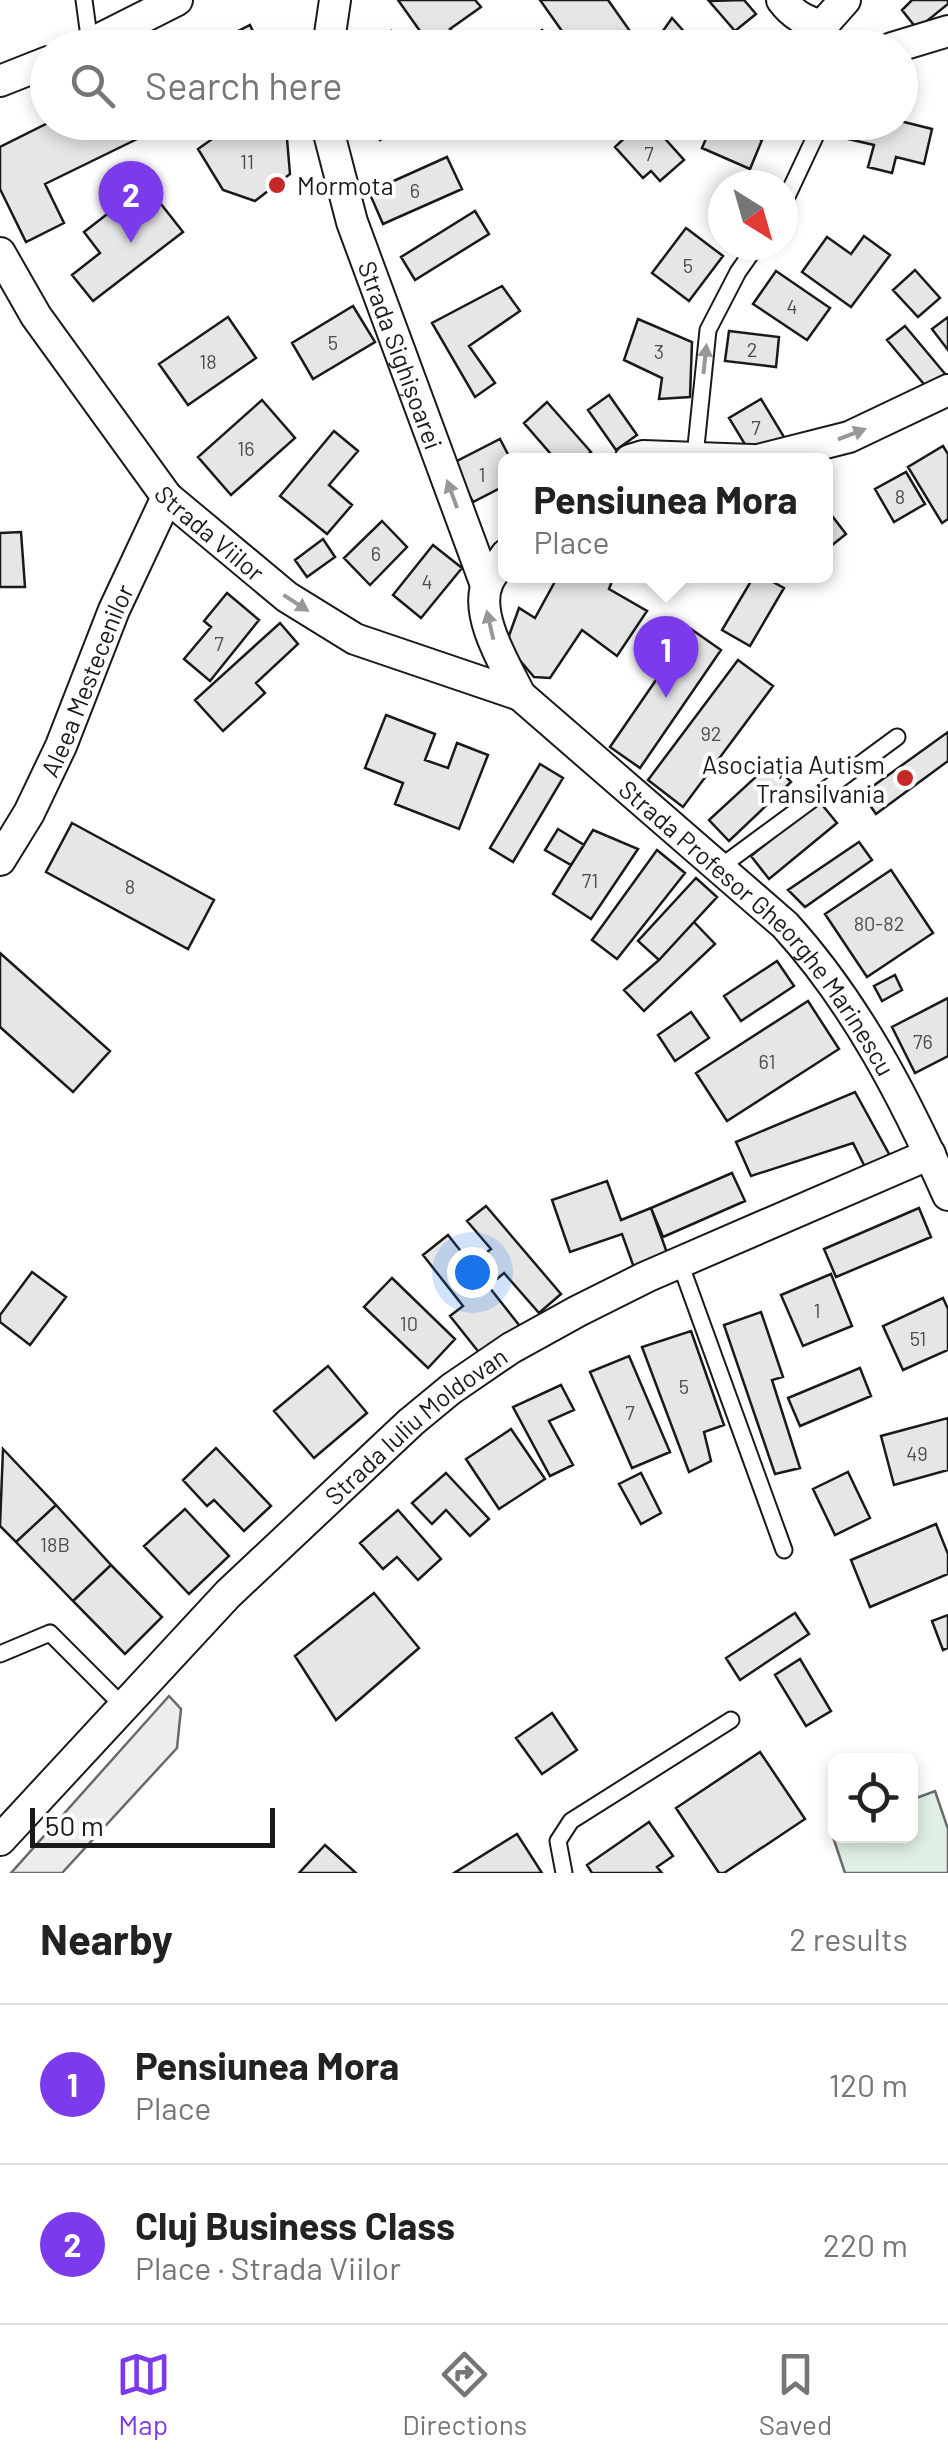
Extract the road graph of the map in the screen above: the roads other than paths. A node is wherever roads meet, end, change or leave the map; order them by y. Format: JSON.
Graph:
{"nodes":[{"id":1,"x":84,"y":0,"type":"edge"},
{"id":2,"x":177,"y":0,"type":"edge"},
{"id":3,"x":335,"y":0,"type":"edge"},
{"id":4,"x":782,"y":0,"type":"edge"},
{"id":5,"x":845,"y":0,"type":"edge"},
{"id":6,"x":85,"y":30,"type":"edge"},
{"id":7,"x":118,"y":30,"type":"edge"},
{"id":8,"x":331,"y":30,"type":"edge"},
{"id":9,"x":815,"y":30,"type":"edge"},
{"id":10,"x":827,"y":30,"type":"edge"},
{"id":11,"x":948,"y":32,"type":"edge"},
{"id":12,"x":918,"y":41,"type":"edge"},
{"id":13,"x":30,"y":69,"type":"edge"},
{"id":14,"x":0,"y":81,"type":"edge"},
{"id":15,"x":331,"y":140,"type":"edge"},
{"id":16,"x":813,"y":140,"type":"edge"},
{"id":17,"x":798,"y":172,"type":"edge"},
{"id":18,"x":0,"y":253,"type":"edge"},
{"id":19,"x":746,"y":260,"type":"edge"},
{"id":20,"x":948,"y":390,"type":"edge"},
{"id":21,"x":695,"y":453,"type":"edge"},
{"id":22,"x":784,"y":453,"type":"edge"},
{"id":23,"x":167,"y":496,"type":"junction"},
{"id":24,"x":498,"y":568,"type":"edge"},
{"id":25,"x":486,"y":585,"type":"junction"},
{"id":26,"x":520,"y":695,"type":"junction"},
{"id":27,"x":897,"y":737,"type":"dead end"},
{"id":28,"x":0,"y":860,"type":"edge"},
{"id":29,"x":720,"y":868,"type":"junction"},
{"id":30,"x":930,"y":1154,"type":"junction"},
{"id":31,"x":948,"y":1195,"type":"edge"},
{"id":32,"x":680,"y":1263,"type":"junction"},
{"id":33,"x":784,"y":1550,"type":"dead end"},
{"id":34,"x":0,"y":1654,"type":"edge"},
{"id":35,"x":122,"y":1705,"type":"junction"},
{"id":36,"x":731,"y":1720,"type":"dead end"},
{"id":37,"x":0,"y":1840,"type":"edge"},
{"id":38,"x":564,"y":1873,"type":"edge"}],
"edges":[{"from":1,"to":6,"type":"lane"},
{"from":2,"to":7,"type":"street"},
{"from":3,"to":8,"type":"street"},
{"from":4,"to":9,"type":"street"},
{"from":5,"to":10,"type":"street"},
{"from":11,"to":12,"type":"street"},
{"from":13,"to":14,"type":"street"},
{"from":25,"to":15,"type":"street","name":"Strada Sighișoarei","one_way":true},
{"from":16,"to":17,"type":"lane"},
{"from":18,"to":23,"type":"street","name":"Strada Viilor"},
{"from":21,"to":19,"type":"lane","one_way":true},
{"from":22,"to":20,"type":"street","one_way":true},
{"from":23,"to":26,"type":"street","name":"Strada Viilor","one_way":true},
{"from":23,"to":28,"type":"street","name":"Aleea Mestecenilor"},
{"from":24,"to":25,"type":"street"},
{"from":26,"to":25,"type":"street","name":"Strada Sighișoarei","one_way":true},
{"from":26,"to":29,"type":"street","name":"Strada Profesor Gheorghe Marinescu"},
{"from":27,"to":29,"type":"lane"},
{"from":29,"to":30,"type":"street","name":"Strada Profesor Gheorghe Marinescu"},
{"from":30,"to":31,"type":"street","name":"Strada Profesor Gheorghe Marinescu"},
{"from":30,"to":32,"type":"street","name":"Strada Iuliu Moldovan"},
{"from":32,"to":33,"type":"lane"},
{"from":32,"to":35,"type":"street","name":"Strada Iuliu Moldovan"},
{"from":34,"to":35,"type":"lane"},
{"from":35,"to":37,"type":"street","name":"Strada Iuliu Moldovan"},
{"from":36,"to":38,"type":"lane"}]}
